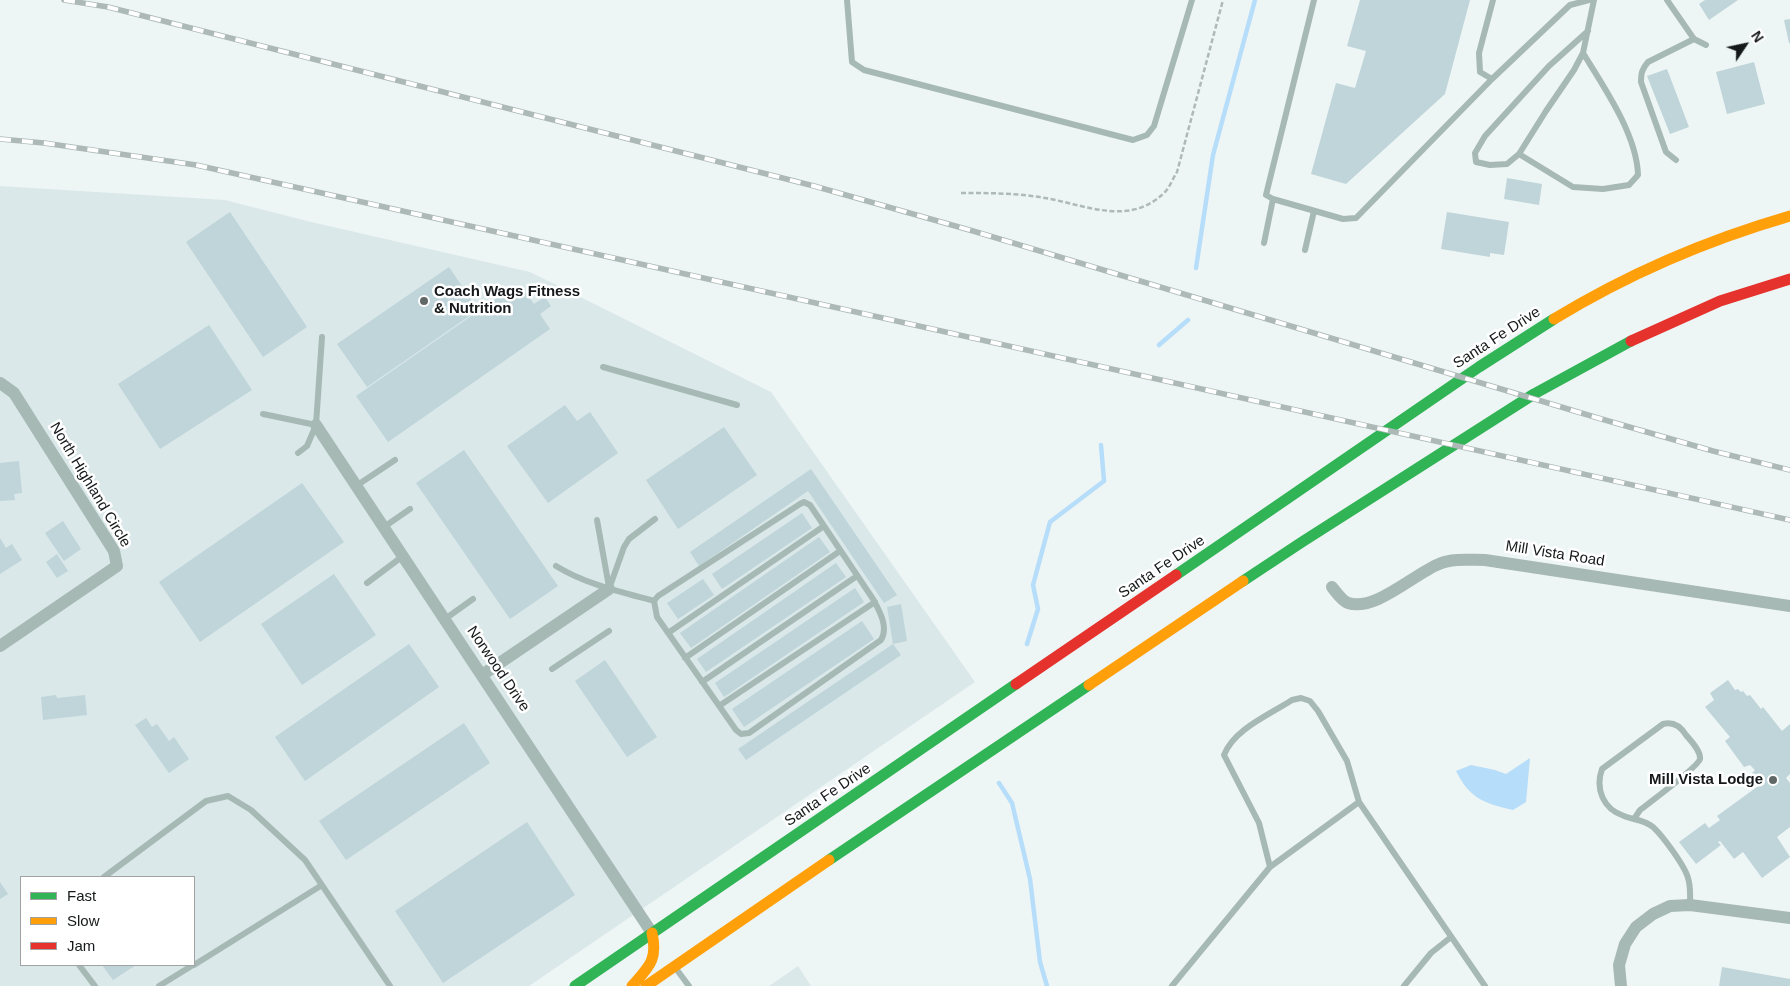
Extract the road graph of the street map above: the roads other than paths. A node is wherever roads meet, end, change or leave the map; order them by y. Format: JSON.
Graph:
{"nodes":[{"id":1,"x":847,"y":0,"type":"edge"},
{"id":2,"x":1192,"y":0,"type":"edge"},
{"id":3,"x":1314,"y":0,"type":"edge"},
{"id":4,"x":1493,"y":0,"type":"edge"},
{"id":5,"x":1589,"y":0,"type":"edge"},
{"id":6,"x":1594,"y":0,"type":"edge"},
{"id":7,"x":1667,"y":0,"type":"edge"},
{"id":8,"x":1588,"y":31,"type":"junction"},
{"id":9,"x":1694,"y":39,"type":"junction"},
{"id":10,"x":1706,"y":45,"type":"dead end"},
{"id":11,"x":1583,"y":53,"type":"junction"},
{"id":12,"x":1492,"y":79,"type":"junction"},
{"id":13,"x":1520,"y":154,"type":"junction"},
{"id":14,"x":1676,"y":160,"type":"dead end"},
{"id":15,"x":1273,"y":199,"type":"junction"},
{"id":16,"x":1314,"y":211,"type":"junction"},
{"id":17,"x":1790,"y":216,"type":"edge"},
{"id":18,"x":1264,"y":243,"type":"dead end"},
{"id":19,"x":1305,"y":250,"type":"dead end"},
{"id":20,"x":1790,"y":279,"type":"edge"},
{"id":21,"x":322,"y":337,"type":"dead end"},
{"id":22,"x":603,"y":367,"type":"dead end"},
{"id":23,"x":0,"y":383,"type":"edge"},
{"id":24,"x":737,"y":404,"type":"dead end"},
{"id":25,"x":263,"y":414,"type":"dead end"},
{"id":26,"x":316,"y":425,"type":"junction"},
{"id":27,"x":298,"y":453,"type":"dead end"},
{"id":28,"x":395,"y":460,"type":"dead end"},
{"id":29,"x":356,"y":486,"type":"junction"},
{"id":30,"x":410,"y":509,"type":"dead end"},
{"id":31,"x":655,"y":519,"type":"dead end"},
{"id":32,"x":598,"y":520,"type":"dead end"},
{"id":33,"x":824,"y":526,"type":"junction"},
{"id":34,"x":384,"y":527,"type":"junction"},
{"id":35,"x":840,"y":551,"type":"junction"},
{"id":36,"x":403,"y":556,"type":"junction"},
{"id":37,"x":556,"y":566,"type":"dead end"},
{"id":38,"x":857,"y":576,"type":"junction"},
{"id":39,"x":367,"y":582,"type":"dead end"},
{"id":40,"x":1332,"y":587,"type":"dead end"},
{"id":41,"x":609,"y":588,"type":"junction"},
{"id":42,"x":473,"y":599,"type":"dead end"},
{"id":43,"x":654,"y":601,"type":"junction"},
{"id":44,"x":875,"y":602,"type":"junction"},
{"id":45,"x":1790,"y":606,"type":"edge"},
{"id":46,"x":445,"y":619,"type":"junction"},
{"id":47,"x":609,"y":631,"type":"dead end"},
{"id":48,"x":668,"y":633,"type":"junction"},
{"id":49,"x":0,"y":646,"type":"edge"},
{"id":50,"x":685,"y":658,"type":"junction"},
{"id":51,"x":552,"y":669,"type":"dead end"},
{"id":52,"x":482,"y":675,"type":"junction"},
{"id":53,"x":702,"y":682,"type":"junction"},
{"id":54,"x":719,"y":706,"type":"junction"},
{"id":55,"x":1359,"y":802,"type":"junction"},
{"id":56,"x":1634,"y":819,"type":"junction"},
{"id":57,"x":1270,"y":867,"type":"junction"},
{"id":58,"x":105,"y":876,"type":"edge"},
{"id":59,"x":322,"y":885,"type":"junction"},
{"id":60,"x":1690,"y":905,"type":"junction"},
{"id":61,"x":1790,"y":918,"type":"edge"},
{"id":62,"x":652,"y":933,"type":"junction"},
{"id":63,"x":1451,"y":937,"type":"junction"},
{"id":64,"x":195,"y":964,"type":"edge"},
{"id":65,"x":80,"y":966,"type":"edge"},
{"id":66,"x":192,"y":966,"type":"edge"},
{"id":67,"x":675,"y":967,"type":"junction"},
{"id":68,"x":95,"y":986,"type":"edge"},
{"id":69,"x":159,"y":986,"type":"edge"},
{"id":70,"x":390,"y":986,"type":"edge"},
{"id":71,"x":575,"y":986,"type":"edge"},
{"id":72,"x":632,"y":986,"type":"edge"},
{"id":73,"x":646,"y":986,"type":"edge"},
{"id":74,"x":689,"y":986,"type":"edge"},
{"id":75,"x":1172,"y":986,"type":"edge"},
{"id":76,"x":1404,"y":986,"type":"edge"},
{"id":77,"x":1485,"y":986,"type":"edge"},
{"id":78,"x":1621,"y":986,"type":"edge"}],
"edges":[{"from":1,"to":2,"type":"lane"},
{"from":3,"to":15,"type":"lane"},
{"from":4,"to":12,"type":"lane"},
{"from":5,"to":12,"type":"lane"},
{"from":6,"to":8,"type":"lane"},
{"from":7,"to":9,"type":"lane"},
{"from":8,"to":11,"type":"lane"},
{"from":8,"to":13,"type":"lane"},
{"from":9,"to":10,"type":"lane"},
{"from":9,"to":14,"type":"lane"},
{"from":11,"to":13,"type":"lane"},
{"from":11,"to":13,"type":"lane"},
{"from":12,"to":16,"type":"lane"},
{"from":15,"to":16,"type":"lane"},
{"from":15,"to":18,"type":"lane"},
{"from":16,"to":19,"type":"lane"},
{"from":17,"to":62,"type":"highway","name":"Santa Fe Drive"},
{"from":20,"to":67,"type":"highway"},
{"from":21,"to":26,"type":"lane"},
{"from":22,"to":24,"type":"lane"},
{"from":23,"to":49,"type":"street","name":"North Highland Circle"},
{"from":25,"to":26,"type":"lane"},
{"from":26,"to":27,"type":"lane"},
{"from":26,"to":29,"type":"street","name":"Norwood Drive"},
{"from":28,"to":29,"type":"lane"},
{"from":29,"to":34,"type":"street","name":"Norwood Drive"},
{"from":30,"to":34,"type":"lane"},
{"from":31,"to":41,"type":"lane"},
{"from":32,"to":41,"type":"lane"},
{"from":33,"to":35,"type":"lane"},
{"from":33,"to":43,"type":"lane"},
{"from":33,"to":48,"type":"lane"},
{"from":34,"to":36,"type":"street","name":"Norwood Drive"},
{"from":35,"to":38,"type":"lane"},
{"from":35,"to":50,"type":"lane"},
{"from":36,"to":39,"type":"lane"},
{"from":36,"to":46,"type":"street","name":"Norwood Drive"},
{"from":37,"to":41,"type":"lane"},
{"from":38,"to":44,"type":"lane"},
{"from":38,"to":53,"type":"lane"},
{"from":40,"to":45,"type":"street","name":"Mill Vista Road"},
{"from":41,"to":43,"type":"lane"},
{"from":41,"to":52,"type":"street"},
{"from":42,"to":46,"type":"lane"},
{"from":43,"to":48,"type":"lane"},
{"from":44,"to":54,"type":"lane"},
{"from":44,"to":54,"type":"lane"},
{"from":46,"to":52,"type":"street","name":"Norwood Drive"},
{"from":47,"to":51,"type":"lane"},
{"from":48,"to":50,"type":"lane"},
{"from":50,"to":53,"type":"lane"},
{"from":52,"to":62,"type":"street","name":"Norwood Drive"},
{"from":53,"to":54,"type":"lane"},
{"from":55,"to":57,"type":"lane"},
{"from":55,"to":57,"type":"lane"},
{"from":55,"to":63,"type":"lane"},
{"from":56,"to":56,"type":"lane"},
{"from":56,"to":60,"type":"lane"},
{"from":57,"to":75,"type":"lane"},
{"from":58,"to":59,"type":"lane"},
{"from":59,"to":64,"type":"lane"},
{"from":59,"to":70,"type":"lane"},
{"from":60,"to":61,"type":"street"},
{"from":60,"to":78,"type":"street"},
{"from":62,"to":71,"type":"highway","name":"Santa Fe Drive"},
{"from":62,"to":72,"type":"highway"},
{"from":63,"to":76,"type":"lane"},
{"from":63,"to":77,"type":"lane"},
{"from":65,"to":68,"type":"lane"},
{"from":66,"to":69,"type":"lane"},
{"from":67,"to":73,"type":"highway"},
{"from":67,"to":74,"type":"lane"}]}
